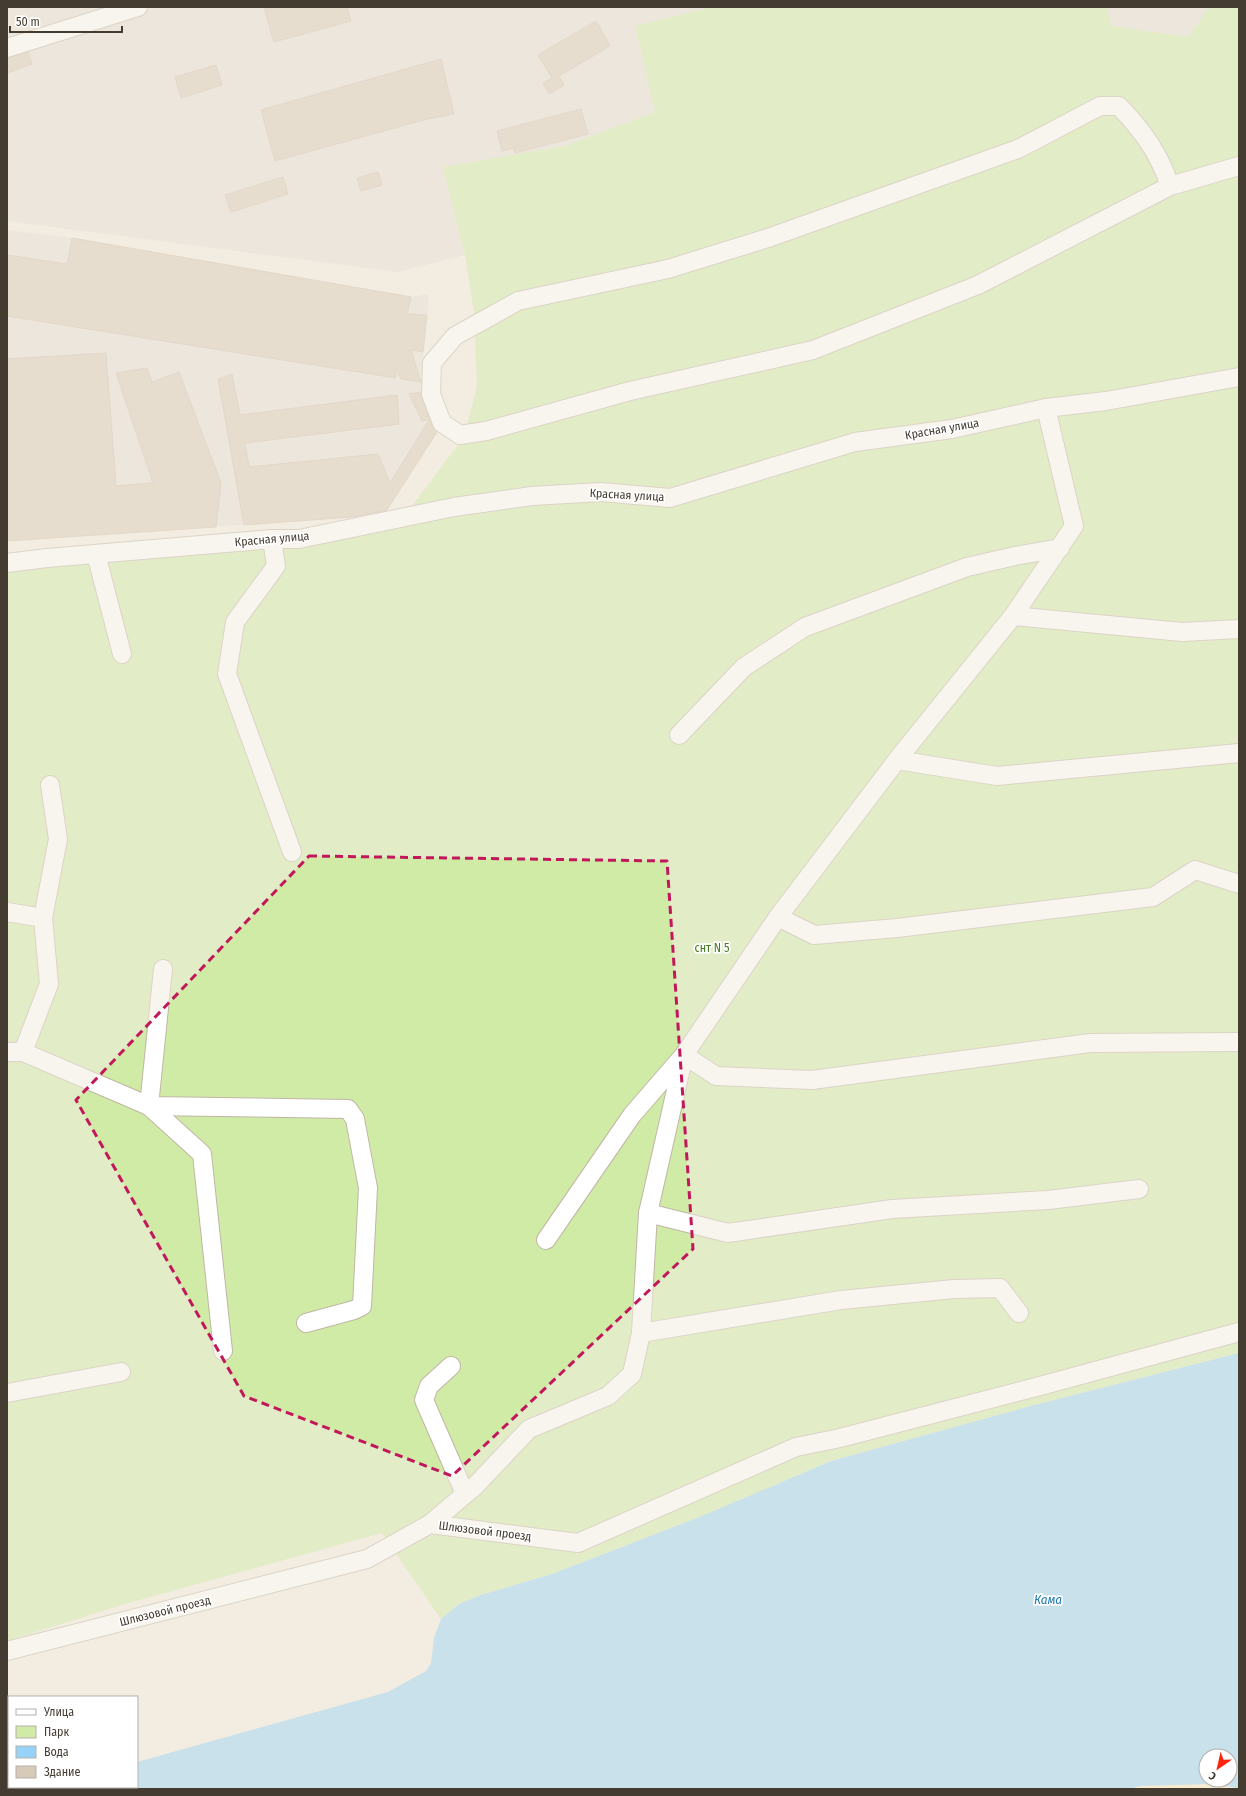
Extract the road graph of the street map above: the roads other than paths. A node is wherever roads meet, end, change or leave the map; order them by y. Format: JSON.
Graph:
{"nodes":[{"id":1,"x":138,"y":7,"type":"edge"},
{"id":2,"x":7,"y":48,"type":"edge"},
{"id":3,"x":1239,"y":166,"type":"edge"},
{"id":4,"x":1170,"y":186,"type":"junction"},
{"id":5,"x":1239,"y":377,"type":"edge"},
{"id":6,"x":1046,"y":408,"type":"junction"},
{"id":7,"x":272,"y":539,"type":"junction"},
{"id":8,"x":1060,"y":548,"type":"junction"},
{"id":9,"x":96,"y":554,"type":"junction"},
{"id":10,"x":7,"y":563,"type":"edge"},
{"id":11,"x":1013,"y":616,"type":"junction"},
{"id":12,"x":1239,"y":630,"type":"edge"},
{"id":13,"x":122,"y":654,"type":"dead end"},
{"id":14,"x":679,"y":735,"type":"dead end"},
{"id":15,"x":1239,"y":753,"type":"edge"},
{"id":16,"x":897,"y":760,"type":"junction"},
{"id":17,"x":50,"y":785,"type":"dead end"},
{"id":18,"x":292,"y":852,"type":"dead end"},
{"id":19,"x":1239,"y":884,"type":"edge"},
{"id":20,"x":7,"y":912,"type":"edge"},
{"id":21,"x":778,"y":917,"type":"junction"},
{"id":22,"x":43,"y":918,"type":"junction"},
{"id":23,"x":163,"y":969,"type":"dead end"},
{"id":24,"x":1239,"y":1042,"type":"edge"},
{"id":25,"x":15,"y":1052,"type":"edge"},
{"id":26,"x":684,"y":1055,"type":"junction"},
{"id":27,"x":148,"y":1106,"type":"junction"},
{"id":28,"x":1139,"y":1189,"type":"dead end"},
{"id":29,"x":648,"y":1213,"type":"junction"},
{"id":30,"x":546,"y":1240,"type":"dead end"},
{"id":31,"x":1019,"y":1313,"type":"dead end"},
{"id":32,"x":306,"y":1323,"type":"dead end"},
{"id":33,"x":1239,"y":1332,"type":"edge"},
{"id":34,"x":641,"y":1333,"type":"junction"},
{"id":35,"x":223,"y":1351,"type":"dead end"},
{"id":36,"x":451,"y":1366,"type":"dead end"},
{"id":37,"x":121,"y":1372,"type":"dead end"},
{"id":38,"x":7,"y":1394,"type":"edge"},
{"id":39,"x":465,"y":1494,"type":"junction"},
{"id":40,"x":430,"y":1524,"type":"junction"},
{"id":41,"x":7,"y":1651,"type":"edge"}],
"edges":[{"from":1,"to":2,"type":"street"},
{"from":3,"to":4,"type":"street"},
{"from":4,"to":4,"type":"street"},
{"from":5,"to":6,"type":"street","name":"Красная улица"},
{"from":6,"to":7,"type":"street","name":"Красная улица"},
{"from":6,"to":8,"type":"street"},
{"from":7,"to":9,"type":"street","name":"Красная улица"},
{"from":7,"to":18,"type":"street"},
{"from":8,"to":11,"type":"street"},
{"from":8,"to":14,"type":"street"},
{"from":9,"to":10,"type":"street","name":"Красная улица"},
{"from":9,"to":13,"type":"street"},
{"from":11,"to":12,"type":"street"},
{"from":11,"to":16,"type":"street"},
{"from":15,"to":16,"type":"street"},
{"from":16,"to":21,"type":"street"},
{"from":17,"to":22,"type":"street"},
{"from":19,"to":21,"type":"street"},
{"from":20,"to":22,"type":"street"},
{"from":21,"to":26,"type":"street"},
{"from":22,"to":25,"type":"street"},
{"from":23,"to":27,"type":"street"},
{"from":24,"to":26,"type":"street"},
{"from":25,"to":27,"type":"street"},
{"from":26,"to":29,"type":"street"},
{"from":26,"to":30,"type":"street"},
{"from":27,"to":32,"type":"street"},
{"from":27,"to":35,"type":"street"},
{"from":28,"to":29,"type":"street"},
{"from":29,"to":34,"type":"street"},
{"from":31,"to":34,"type":"street"},
{"from":33,"to":40,"type":"street","name":"Шлюзовой проезд"},
{"from":34,"to":39,"type":"street"},
{"from":36,"to":39,"type":"street"},
{"from":37,"to":38,"type":"street"},
{"from":39,"to":40,"type":"street"},
{"from":40,"to":41,"type":"street","name":"Шлюзовой проезд"}]}
